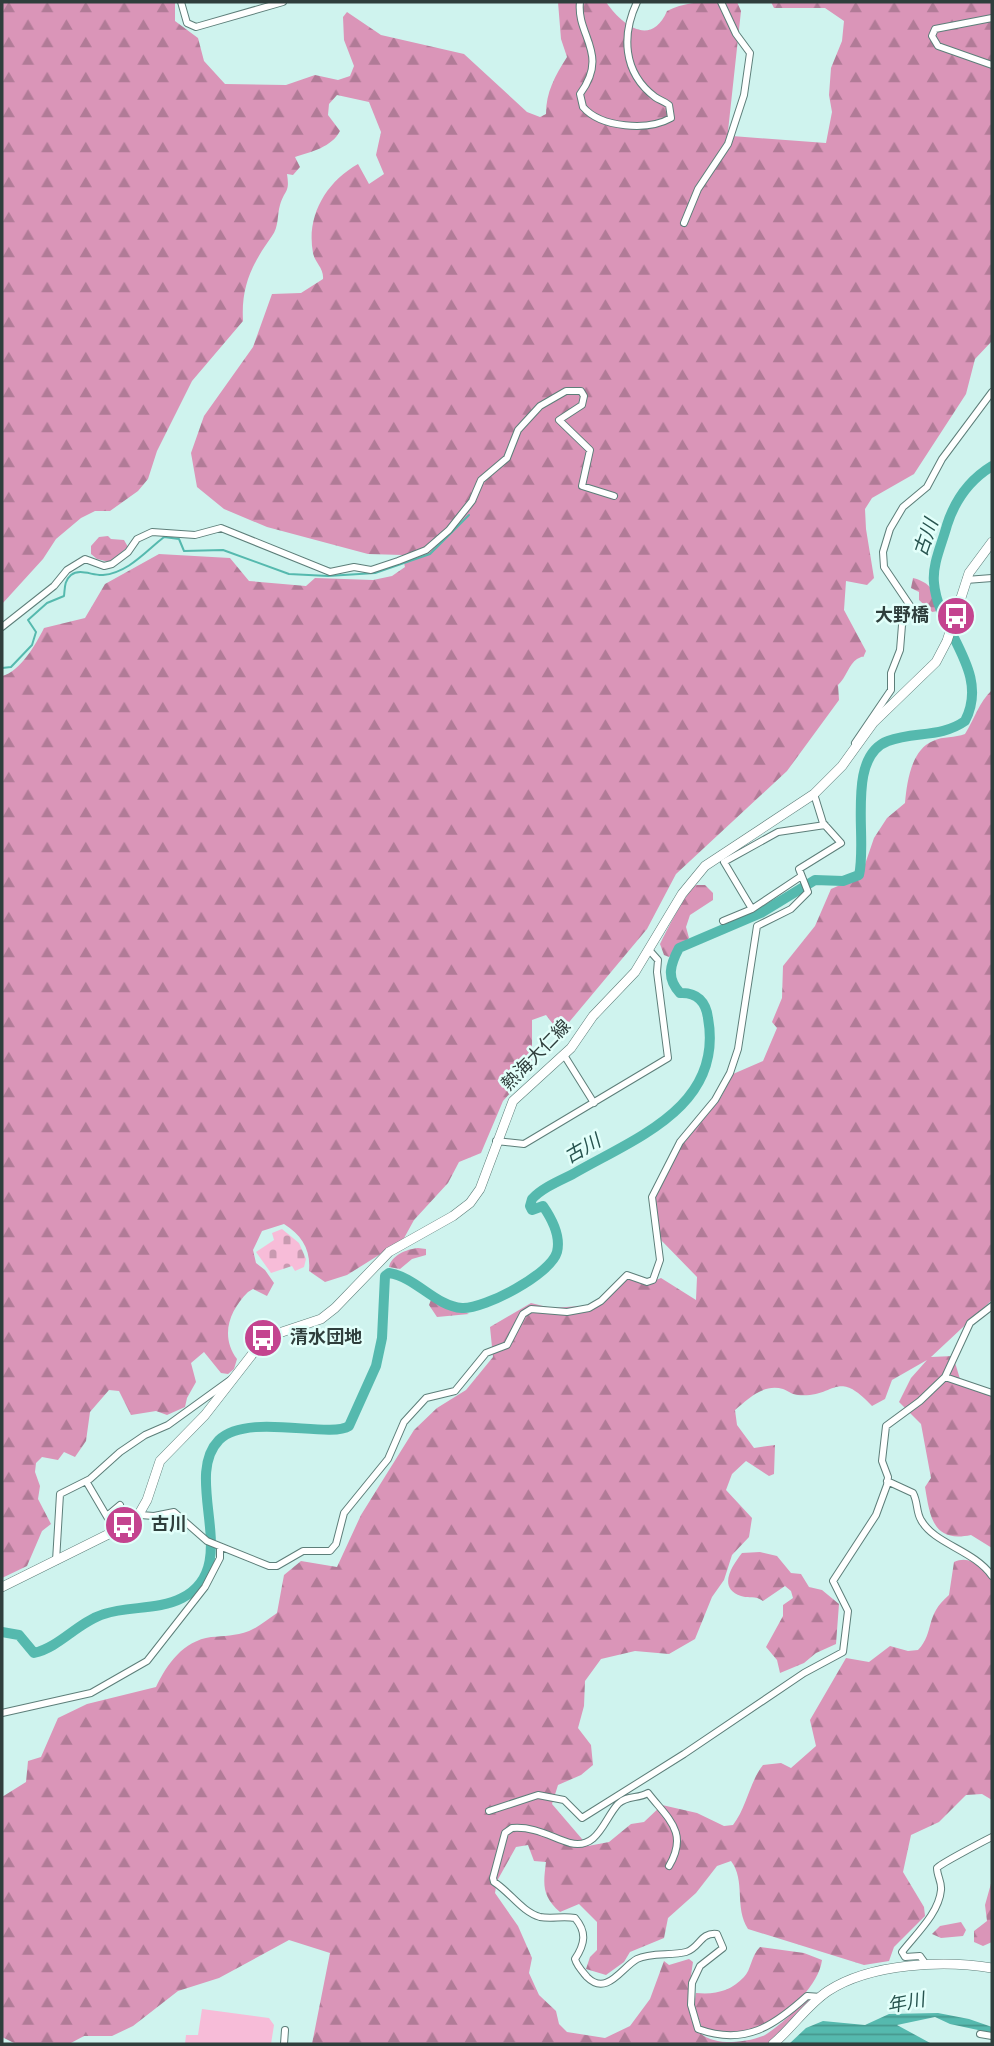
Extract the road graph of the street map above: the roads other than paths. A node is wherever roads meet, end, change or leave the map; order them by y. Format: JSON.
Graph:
{"nodes":[{"id":1,"x":181,"y":2,"type":"edge"},
{"id":2,"x":283,"y":2,"type":"edge"},
{"id":3,"x":580,"y":2,"type":"edge"},
{"id":4,"x":638,"y":2,"type":"edge"},
{"id":5,"x":721,"y":2,"type":"edge"},
{"id":6,"x":992,"y":18,"type":"edge"},
{"id":7,"x":992,"y":65,"type":"edge"},
{"id":8,"x":684,"y":223,"type":"dead end"},
{"id":9,"x":992,"y":392,"type":"edge"},
{"id":10,"x":614,"y":496,"type":"dead end"},
{"id":11,"x":992,"y":542,"type":"edge"},
{"id":12,"x":992,"y":578,"type":"edge"},
{"id":13,"x":966,"y":580,"type":"junction"},
{"id":14,"x":2,"y":627,"type":"edge"},
{"id":15,"x":854,"y":748,"type":"junction"},
{"id":16,"x":814,"y":794,"type":"junction"},
{"id":17,"x":825,"y":825,"type":"junction"},
{"id":18,"x":801,"y":878,"type":"junction"},
{"id":19,"x":752,"y":909,"type":"junction"},
{"id":20,"x":723,"y":921,"type":"dead end"},
{"id":21,"x":650,"y":951,"type":"junction"},
{"id":22,"x":564,"y":1055,"type":"junction"},
{"id":23,"x":594,"y":1103,"type":"junction"},
{"id":24,"x":496,"y":1142,"type":"junction"},
{"id":25,"x":992,"y":1306,"type":"edge"},
{"id":26,"x":945,"y":1377,"type":"junction"},
{"id":27,"x":233,"y":1378,"type":"junction"},
{"id":28,"x":992,"y":1393,"type":"edge"},
{"id":29,"x":86,"y":1481,"type":"junction"},
{"id":30,"x":887,"y":1481,"type":"junction"},
{"id":31,"x":120,"y":1505,"type":"dead end"},
{"id":32,"x":108,"y":1515,"type":"junction"},
{"id":33,"x":140,"y":1515,"type":"junction"},
{"id":34,"x":116,"y":1532,"type":"junction"},
{"id":35,"x":220,"y":1547,"type":"junction"},
{"id":36,"x":56,"y":1560,"type":"junction"},
{"id":37,"x":992,"y":1576,"type":"edge"},
{"id":38,"x":2,"y":1587,"type":"edge"},
{"id":39,"x":2,"y":1713,"type":"edge"},
{"id":40,"x":489,"y":1811,"type":"dead end"},
{"id":41,"x":992,"y":1837,"type":"edge"},
{"id":42,"x":669,"y":1866,"type":"dead end"},
{"id":43,"x":925,"y":1963,"type":"junction"},
{"id":44,"x":992,"y":1968,"type":"edge"},
{"id":45,"x":821,"y":1997,"type":"junction"},
{"id":46,"x":285,"y":2030,"type":"dead end"},
{"id":47,"x":980,"y":2034,"type":"dead end"},
{"id":48,"x":992,"y":2036,"type":"edge"},
{"id":49,"x":284,"y":2044,"type":"edge"},
{"id":50,"x":773,"y":2044,"type":"edge"}],
"edges":[{"from":1,"to":2,"type":"street"},
{"from":3,"to":4,"type":"street"},
{"from":5,"to":8,"type":"street"},
{"from":6,"to":7,"type":"street"},
{"from":9,"to":15,"type":"street"},
{"from":10,"to":14,"type":"street"},
{"from":11,"to":13,"type":"main road","name":"熱海大仁線"},
{"from":12,"to":13,"type":"street"},
{"from":13,"to":15,"type":"main road","name":"熱海大仁線"},
{"from":15,"to":16,"type":"main road","name":"熱海大仁線"},
{"from":16,"to":17,"type":"street"},
{"from":16,"to":21,"type":"main road","name":"熱海大仁線"},
{"from":17,"to":18,"type":"street"},
{"from":17,"to":19,"type":"street"},
{"from":18,"to":19,"type":"street"},
{"from":18,"to":35,"type":"street"},
{"from":19,"to":20,"type":"street"},
{"from":21,"to":22,"type":"main road","name":"熱海大仁線"},
{"from":21,"to":23,"type":"street"},
{"from":22,"to":23,"type":"street"},
{"from":22,"to":24,"type":"main road","name":"熱海大仁線"},
{"from":23,"to":24,"type":"street"},
{"from":24,"to":27,"type":"main road","name":"熱海大仁線"},
{"from":25,"to":26,"type":"street"},
{"from":26,"to":28,"type":"street"},
{"from":26,"to":30,"type":"street"},
{"from":27,"to":29,"type":"street"},
{"from":27,"to":33,"type":"main road","name":"熱海大仁線"},
{"from":29,"to":32,"type":"street"},
{"from":29,"to":36,"type":"street"},
{"from":30,"to":37,"type":"street"},
{"from":30,"to":40,"type":"street"},
{"from":31,"to":32,"type":"street"},
{"from":32,"to":34,"type":"street"},
{"from":33,"to":34,"type":"main road"},
{"from":33,"to":35,"type":"street"},
{"from":34,"to":36,"type":"main road"},
{"from":35,"to":39,"type":"street"},
{"from":36,"to":38,"type":"main road"},
{"from":41,"to":43,"type":"street"},
{"from":42,"to":45,"type":"street"},
{"from":43,"to":44,"type":"main road"},
{"from":43,"to":45,"type":"main road"},
{"from":45,"to":50,"type":"main road"},
{"from":46,"to":49,"type":"street"},
{"from":47,"to":48,"type":"street"}]}
